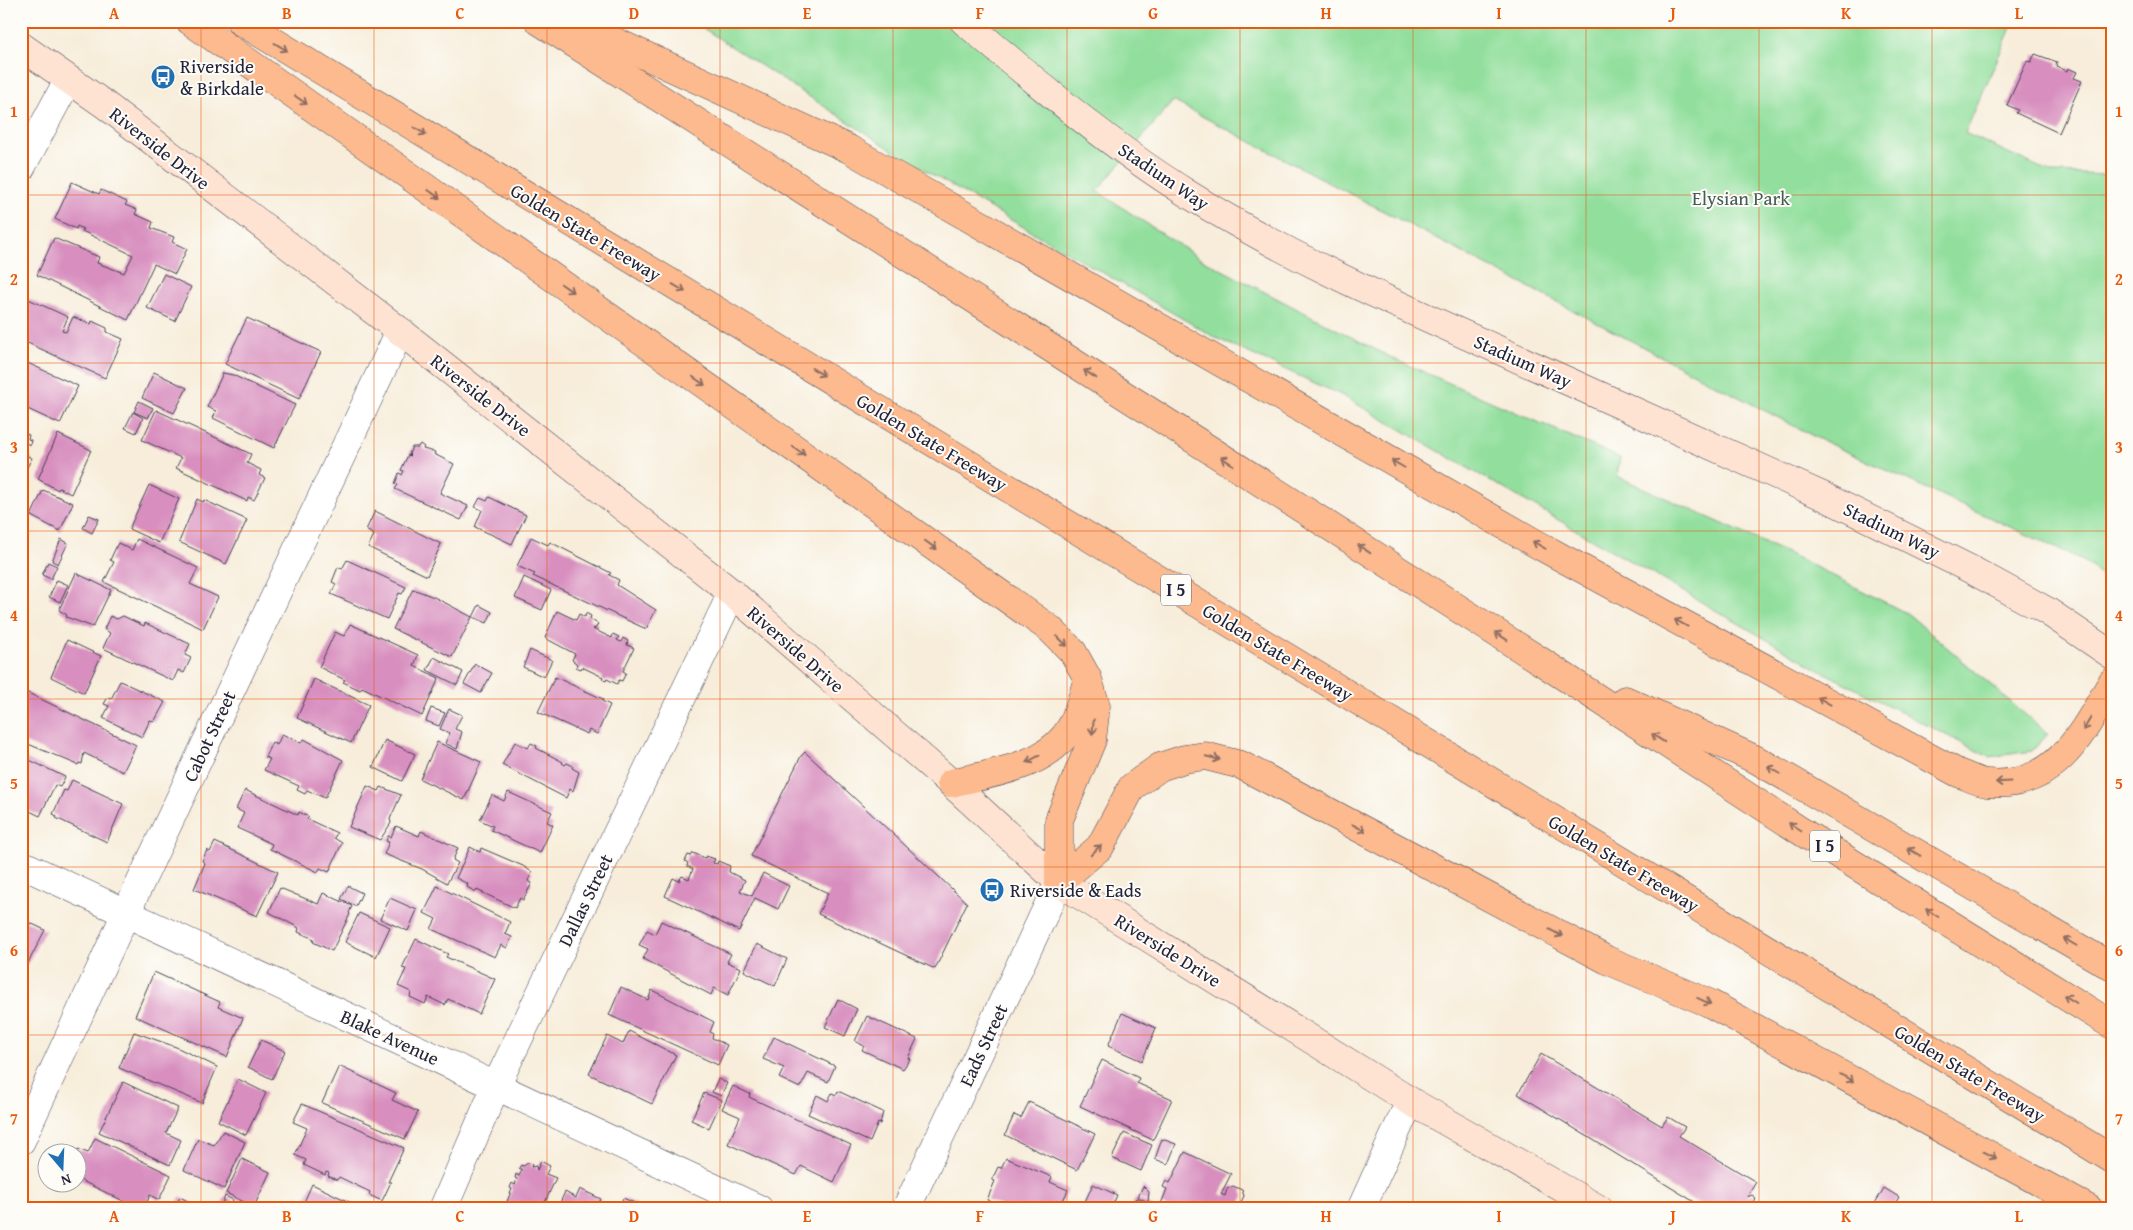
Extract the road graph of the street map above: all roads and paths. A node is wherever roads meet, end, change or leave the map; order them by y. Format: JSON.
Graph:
{"nodes":[{"id":1,"x":190,"y":21,"type":"edge"},
{"id":2,"x":240,"y":21,"type":"edge"},
{"id":3,"x":539,"y":21,"type":"edge"},
{"id":4,"x":570,"y":21,"type":"edge"},
{"id":5,"x":964,"y":21,"type":"edge"},
{"id":6,"x":21,"y":46,"type":"edge"},
{"id":7,"x":68,"y":80,"type":"junction"},
{"id":8,"x":21,"y":168,"type":"edge"},
{"id":9,"x":400,"y":331,"type":"junction"},
{"id":10,"x":732,"y":593,"type":"junction"},
{"id":11,"x":2112,"y":655,"type":"edge"},
{"id":12,"x":1542,"y":662,"type":"junction"},
{"id":13,"x":1088,"y":679,"type":"junction"},
{"id":14,"x":2112,"y":682,"type":"edge"},
{"id":15,"x":951,"y":783,"type":"junction"},
{"id":16,"x":21,"y":864,"type":"edge"},
{"id":17,"x":1059,"y":882,"type":"junction"},
{"id":18,"x":126,"y":913,"type":"junction"},
{"id":19,"x":2112,"y":967,"type":"edge"},
{"id":20,"x":2112,"y":1025,"type":"edge"},
{"id":21,"x":496,"y":1086,"type":"junction"},
{"id":22,"x":1410,"y":1101,"type":"junction"},
{"id":23,"x":21,"y":1141,"type":"edge"},
{"id":24,"x":2112,"y":1159,"type":"edge"},
{"id":25,"x":443,"y":1209,"type":"edge"},
{"id":26,"x":758,"y":1209,"type":"edge"},
{"id":27,"x":906,"y":1209,"type":"edge"},
{"id":28,"x":1362,"y":1209,"type":"edge"},
{"id":29,"x":1599,"y":1209,"type":"edge"},
{"id":30,"x":2089,"y":1209,"type":"edge"}],
"edges":[{"from":1,"to":13,"type":"highway","one_way":true},
{"from":2,"to":24,"type":"highway","name":"Golden State Freeway","number":"I 5","one_way":true},
{"from":12,"to":3,"type":"highway","number":"I 5","one_way":true},
{"from":14,"to":4,"type":"highway","one_way":true},
{"from":5,"to":11,"type":"main road","name":"Stadium Way"},
{"from":6,"to":7,"type":"main road","name":"Riverside Drive"},
{"from":7,"to":8,"type":"street"},
{"from":7,"to":9,"type":"main road","name":"Riverside Drive"},
{"from":9,"to":10,"type":"main road","name":"Riverside Drive"},
{"from":9,"to":18,"type":"street","name":"Cabot Street"},
{"from":10,"to":15,"type":"main road","name":"Riverside Drive"},
{"from":10,"to":21,"type":"street","name":"Dallas Street"},
{"from":19,"to":12,"type":"highway","one_way":true},
{"from":20,"to":12,"type":"highway","number":"I 5","one_way":true},
{"from":13,"to":15,"type":"highway","one_way":true},
{"from":13,"to":17,"type":"highway","one_way":true},
{"from":15,"to":17,"type":"main road","name":"Riverside Drive"},
{"from":16,"to":18,"type":"street","name":"Blake Avenue"},
{"from":17,"to":22,"type":"main road","name":"Riverside Drive"},
{"from":17,"to":27,"type":"street","name":"Eads Street"},
{"from":17,"to":30,"type":"highway","one_way":true},
{"from":18,"to":21,"type":"street","name":"Blake Avenue"},
{"from":18,"to":23,"type":"street","name":"Cabot Street"},
{"from":21,"to":25,"type":"street","name":"Dallas Street"},
{"from":21,"to":26,"type":"street","name":"Blake Avenue"},
{"from":22,"to":28,"type":"street"},
{"from":22,"to":29,"type":"main road","name":"Riverside Drive"}]}
